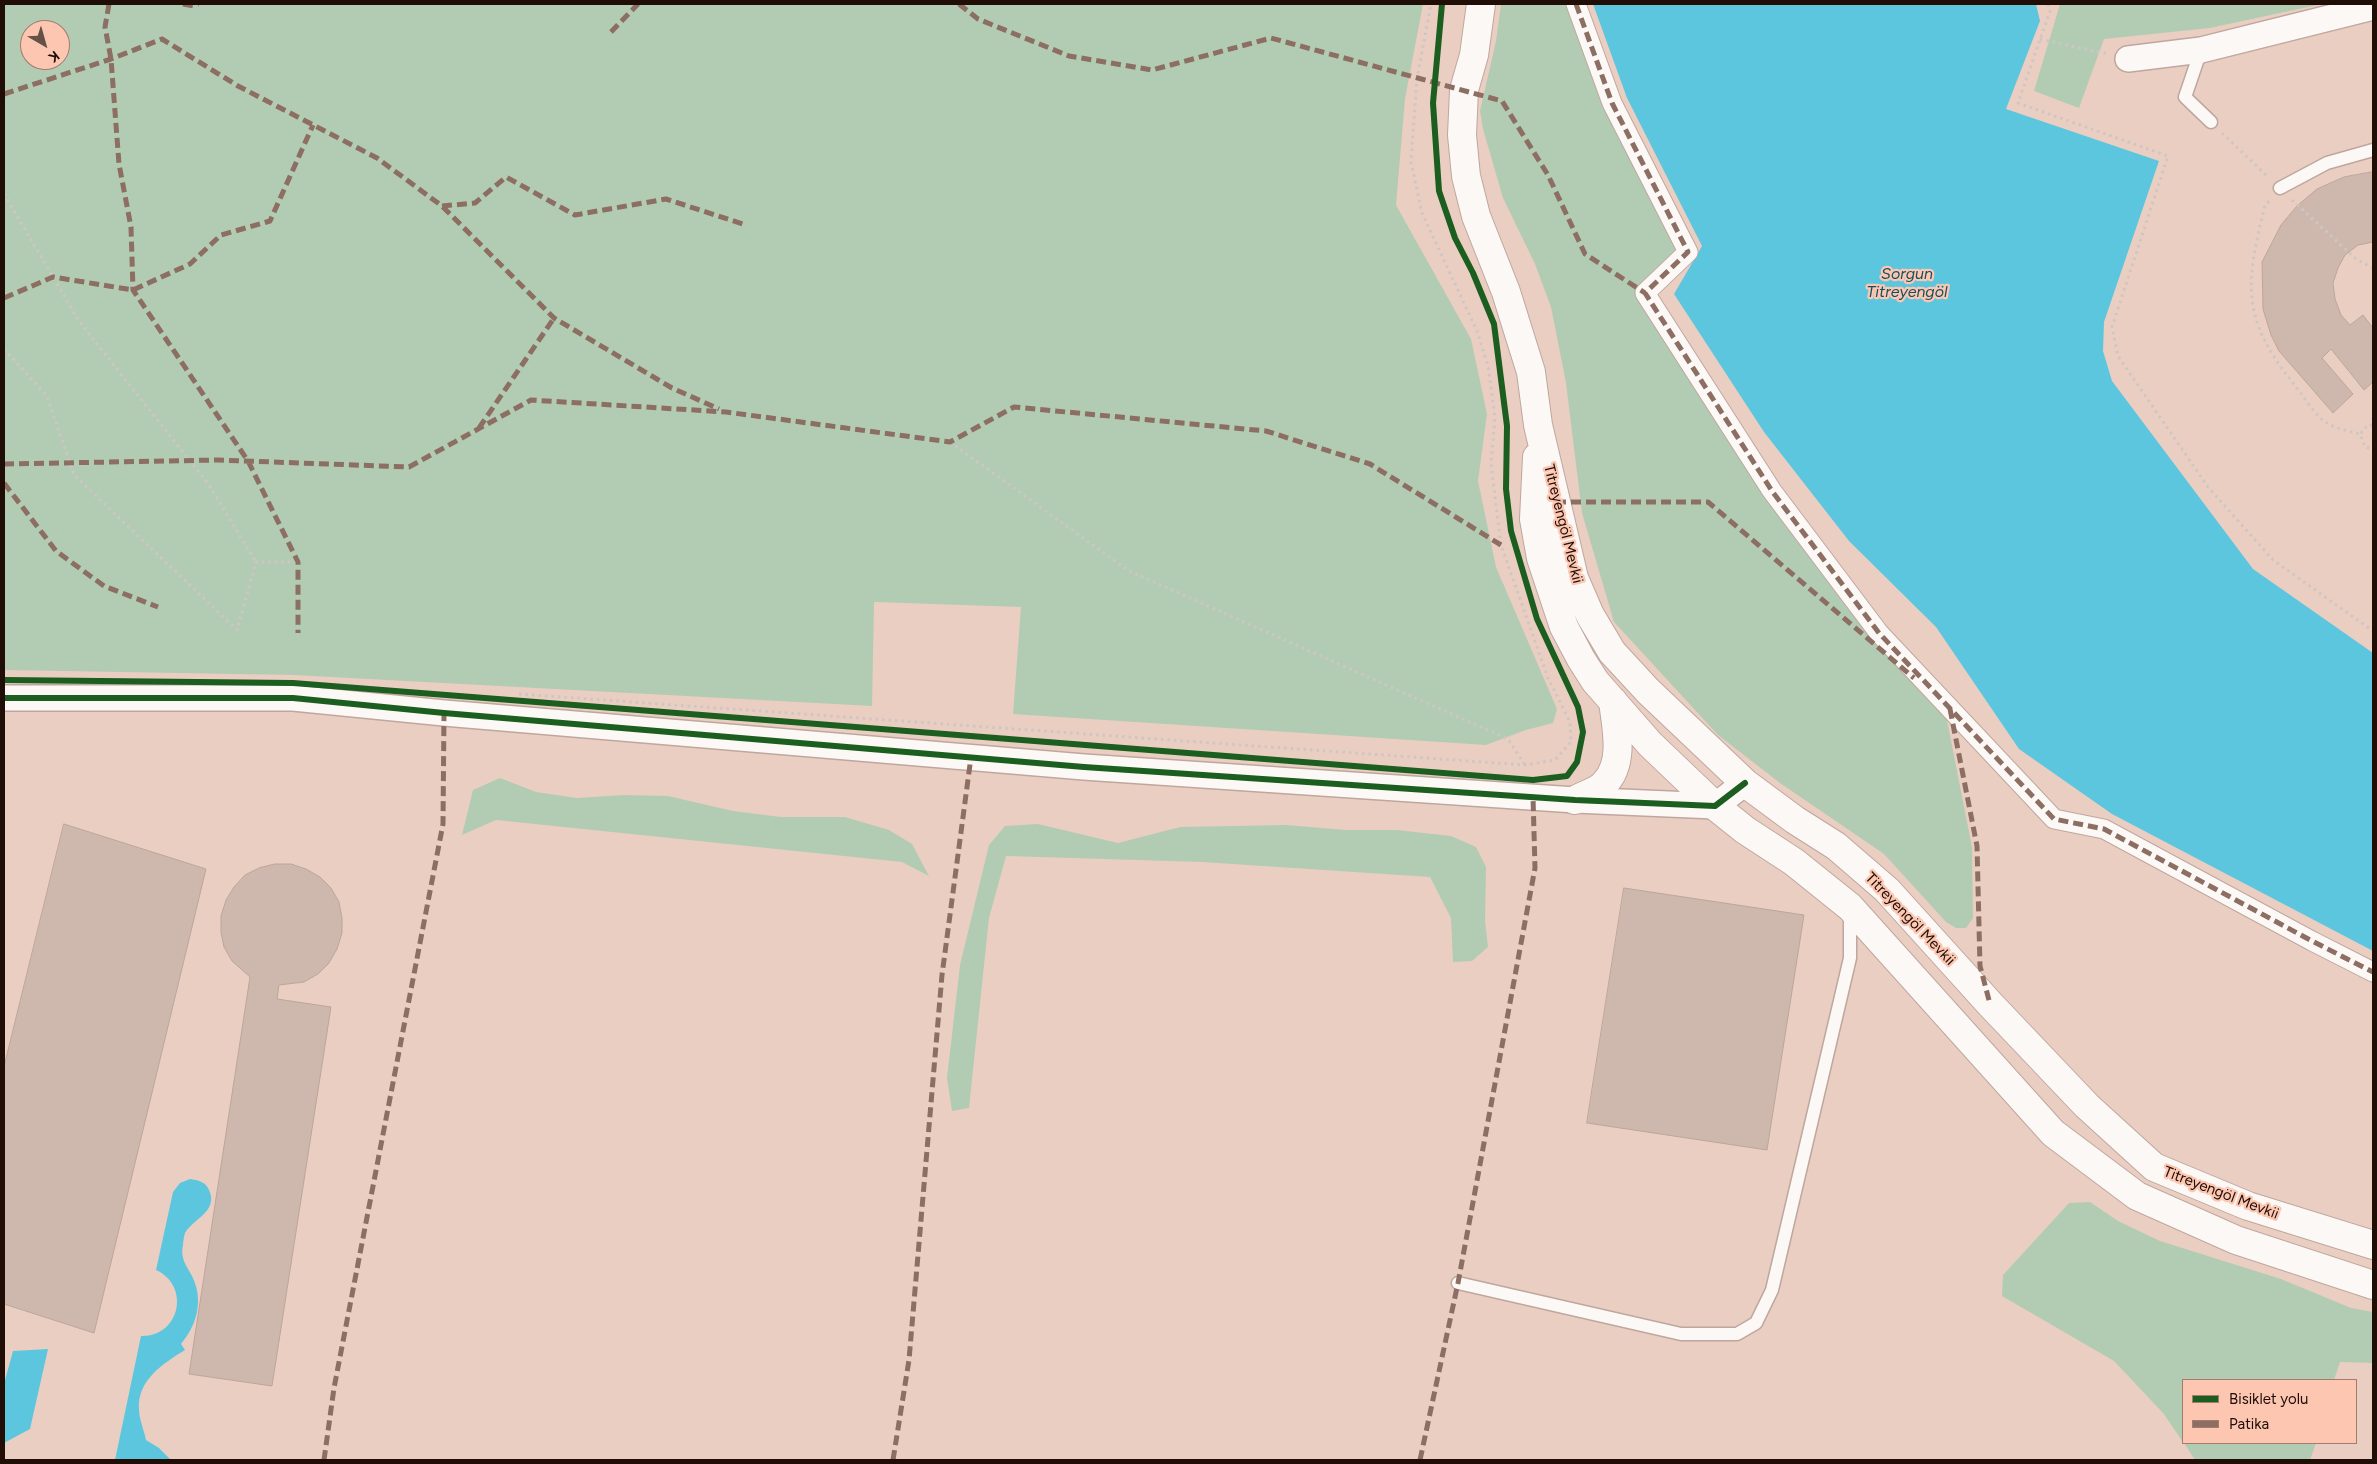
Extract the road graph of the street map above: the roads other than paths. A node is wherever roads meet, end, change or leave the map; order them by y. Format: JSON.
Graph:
{"nodes":[{"id":1,"x":1481,"y":4,"type":"edge"},
{"id":2,"x":1576,"y":4,"type":"edge"},
{"id":3,"x":2373,"y":7,"type":"edge"},
{"id":4,"x":2201,"y":50,"type":"junction"},
{"id":5,"x":2128,"y":58,"type":"road end"},
{"id":6,"x":2211,"y":122,"type":"road end"},
{"id":7,"x":2373,"y":150,"type":"edge"},
{"id":8,"x":2280,"y":188,"type":"road end"},
{"id":9,"x":1538,"y":426,"type":"junction"},
{"id":10,"x":4,"y":698,"type":"edge"},
{"id":11,"x":1613,"y":701,"type":"junction"},
{"id":12,"x":1745,"y":783,"type":"junction"},
{"id":13,"x":1575,"y":800,"type":"junction"},
{"id":14,"x":1715,"y":806,"type":"junction"},
{"id":15,"x":1850,"y":907,"type":"junction"},
{"id":16,"x":2373,"y":972,"type":"edge"},
{"id":17,"x":2373,"y":1245,"type":"edge"},
{"id":18,"x":1458,"y":1283,"type":"dead end"},
{"id":19,"x":2373,"y":1285,"type":"edge"}],
"edges":[{"from":1,"to":9,"type":"street","name":"Titreyengöl Mevkii"},
{"from":2,"to":16,"type":"street"},
{"from":3,"to":4,"type":"street"},
{"from":4,"to":5,"type":"street"},
{"from":4,"to":6,"type":"lane"},
{"from":7,"to":8,"type":"lane"},
{"from":9,"to":11,"type":"street","name":"Titreyengöl Mevkii"},
{"from":9,"to":12,"type":"street","name":"Titreyengöl Mevkii"},
{"from":10,"to":13,"type":"street"},
{"from":11,"to":13,"type":"street"},
{"from":11,"to":14,"type":"street","name":"Titreyengöl Mevkii"},
{"from":12,"to":14,"type":"street"},
{"from":12,"to":17,"type":"street","name":"Titreyengöl Mevkii"},
{"from":13,"to":14,"type":"street"},
{"from":14,"to":15,"type":"street","name":"Titreyengöl Mevkii"},
{"from":15,"to":18,"type":"lane"},
{"from":15,"to":19,"type":"street","name":"Titreyengöl Mevkii"}]}
